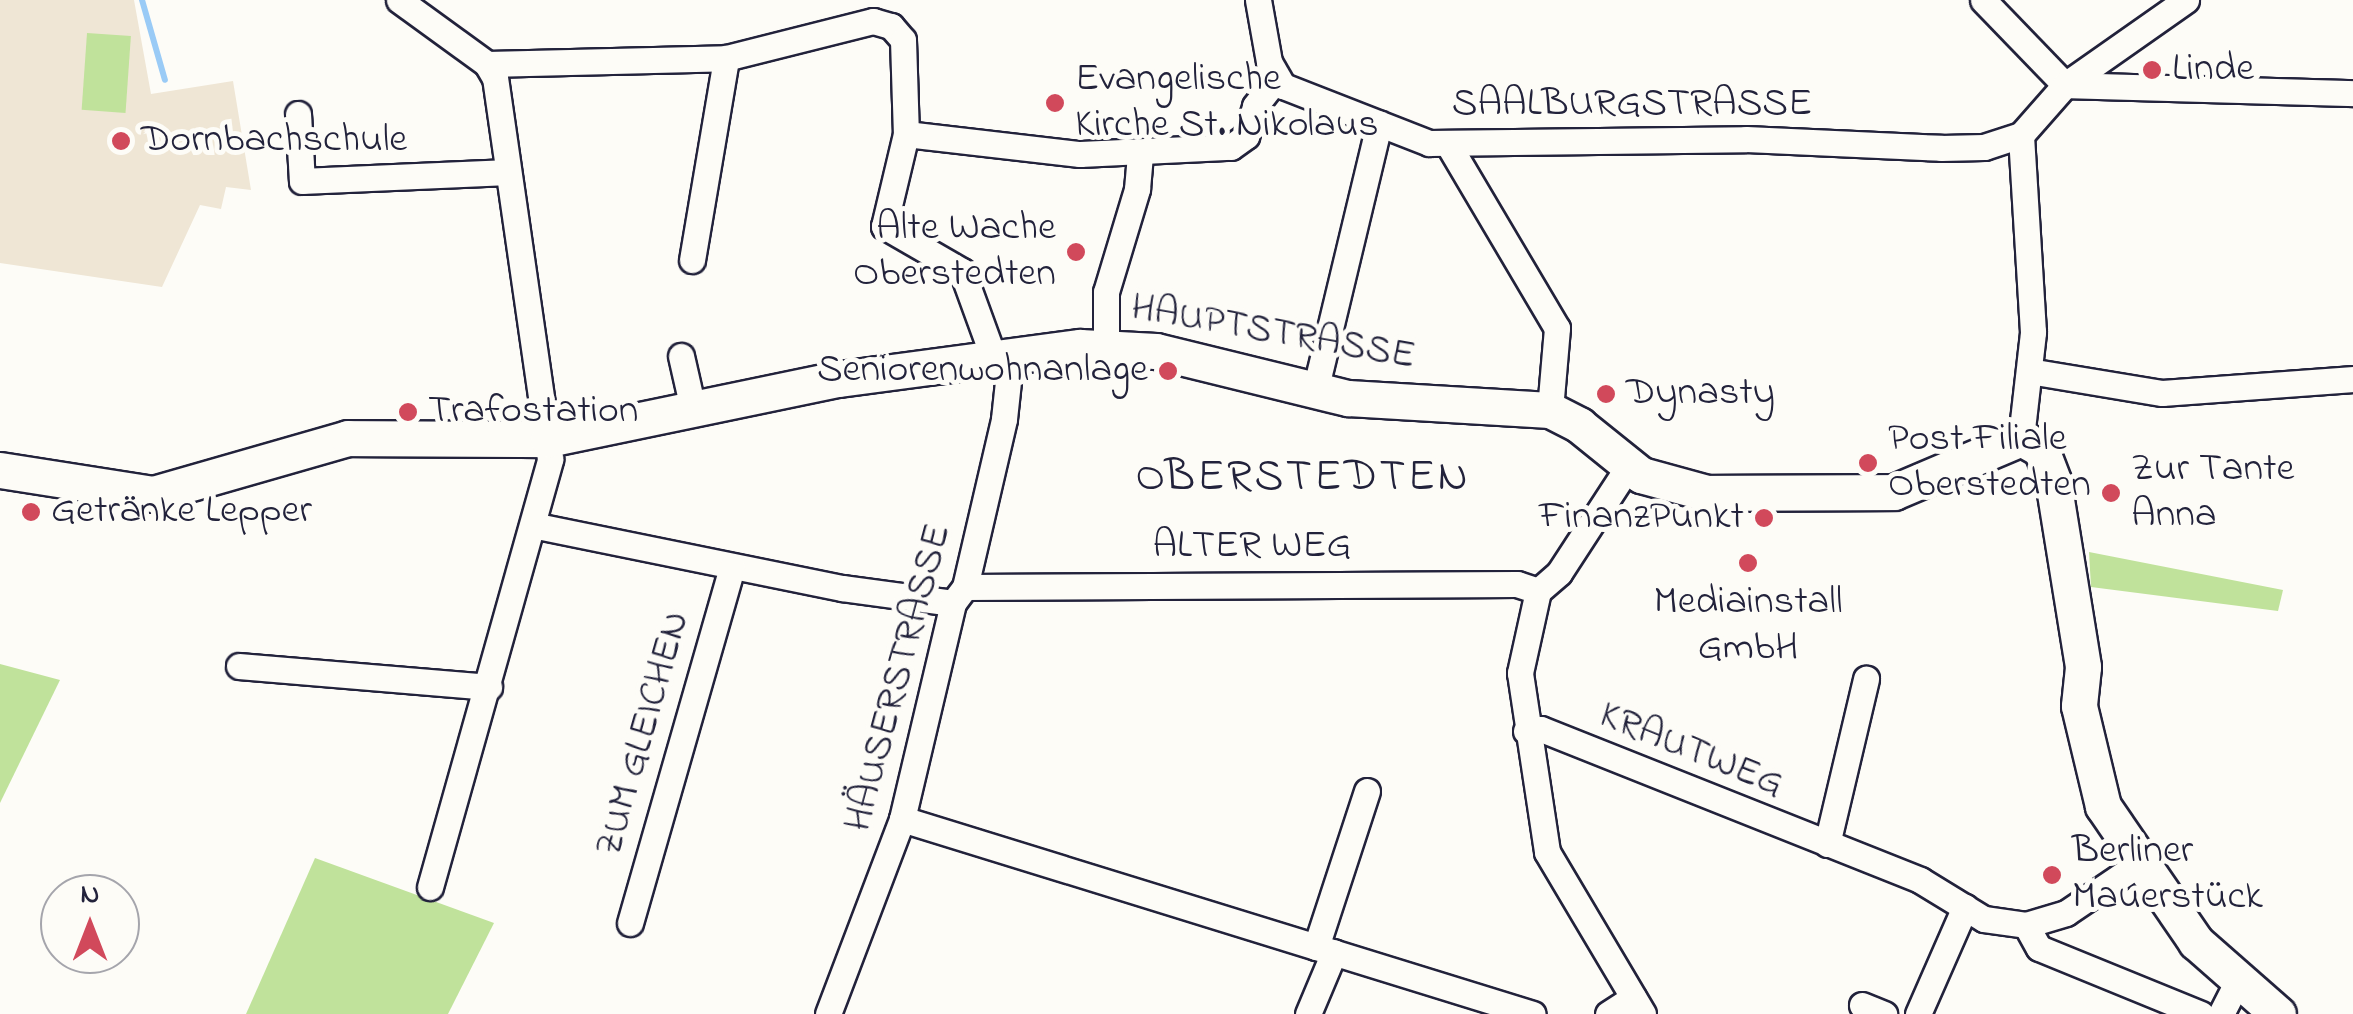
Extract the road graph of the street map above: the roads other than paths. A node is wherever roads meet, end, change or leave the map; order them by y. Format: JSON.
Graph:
{"nodes":[{"id":1,"x":399,"y":0,"type":"edge"},
{"id":2,"x":1258,"y":0,"type":"edge"},
{"id":3,"x":1983,"y":0,"type":"edge"},
{"id":4,"x":2186,"y":0,"type":"edge"},
{"id":5,"x":726,"y":58,"type":"junction"},
{"id":6,"x":487,"y":64,"type":"junction"},
{"id":7,"x":1276,"y":79,"type":"junction"},
{"id":8,"x":2065,"y":85,"type":"junction"},
{"id":9,"x":2353,"y":93,"type":"edge"},
{"id":10,"x":298,"y":114,"type":"dead end"},
{"id":11,"x":1379,"y":124,"type":"junction"},
{"id":12,"x":906,"y":134,"type":"junction"},
{"id":13,"x":2021,"y":134,"type":"junction"},
{"id":14,"x":1448,"y":144,"type":"junction"},
{"id":15,"x":1140,"y":154,"type":"junction"},
{"id":16,"x":508,"y":172,"type":"junction"},
{"id":17,"x":692,"y":260,"type":"dead end"},
{"id":18,"x":1106,"y":347,"type":"junction"},
{"id":19,"x":1002,"y":354,"type":"junction"},
{"id":20,"x":681,"y":356,"type":"dead end"},
{"id":21,"x":2029,"y":372,"type":"junction"},
{"id":22,"x":2353,"y":379,"type":"edge"},
{"id":23,"x":1315,"y":390,"type":"junction"},
{"id":24,"x":693,"y":408,"type":"junction"},
{"id":25,"x":1550,"y":410,"type":"junction"},
{"id":26,"x":2021,"y":438,"type":"junction"},
{"id":27,"x":548,"y":439,"type":"junction"},
{"id":28,"x":1628,"y":466,"type":"junction"},
{"id":29,"x":0,"y":470,"type":"edge"},
{"id":30,"x":536,"y":526,"type":"junction"},
{"id":31,"x":732,"y":567,"type":"junction"},
{"id":32,"x":1538,"y":590,"type":"junction"},
{"id":33,"x":959,"y":595,"type":"junction"},
{"id":34,"x":239,"y":666,"type":"dead end"},
{"id":35,"x":1866,"y":679,"type":"dead end"},
{"id":36,"x":489,"y":687,"type":"junction"},
{"id":37,"x":1526,"y":731,"type":"junction"},
{"id":38,"x":1367,"y":792,"type":"dead end"},
{"id":39,"x":902,"y":819,"type":"junction"},
{"id":40,"x":1827,"y":844,"type":"junction"},
{"id":41,"x":2140,"y":863,"type":"junction"},
{"id":42,"x":430,"y":887,"type":"dead end"},
{"id":43,"x":1965,"y":907,"type":"junction"},
{"id":44,"x":630,"y":923,"type":"dead end"},
{"id":45,"x":2026,"y":926,"type":"junction"},
{"id":46,"x":1325,"y":950,"type":"junction"},
{"id":47,"x":2237,"y":982,"type":"junction"},
{"id":48,"x":1638,"y":1006,"type":"edge"},
{"id":49,"x":828,"y":1014,"type":"edge"},
{"id":50,"x":1308,"y":1014,"type":"edge"},
{"id":51,"x":1533,"y":1014,"type":"edge"},
{"id":52,"x":1608,"y":1014,"type":"edge"},
{"id":53,"x":1918,"y":1014,"type":"edge"},
{"id":54,"x":2201,"y":1014,"type":"edge"},
{"id":55,"x":2221,"y":1014,"type":"edge"},
{"id":56,"x":2278,"y":1014,"type":"edge"}],
"edges":[{"from":1,"to":6,"type":"street"},
{"from":2,"to":7,"type":"street"},
{"from":3,"to":8,"type":"street"},
{"from":4,"to":8,"type":"street"},
{"from":5,"to":6,"type":"street"},
{"from":5,"to":12,"type":"street"},
{"from":5,"to":17,"type":"street"},
{"from":6,"to":16,"type":"street"},
{"from":7,"to":11,"type":"street","name":"SAALBURGSTRASSE"},
{"from":7,"to":15,"type":"street"},
{"from":8,"to":9,"type":"street"},
{"from":8,"to":13,"type":"street"},
{"from":10,"to":16,"type":"street"},
{"from":11,"to":14,"type":"street","name":"SAALBURGSTRASSE"},
{"from":11,"to":23,"type":"street"},
{"from":12,"to":15,"type":"street"},
{"from":12,"to":19,"type":"street"},
{"from":13,"to":14,"type":"street","name":"SAALBURGSTRASSE"},
{"from":13,"to":21,"type":"street"},
{"from":14,"to":25,"type":"street"},
{"from":15,"to":18,"type":"street"},
{"from":16,"to":27,"type":"street"},
{"from":18,"to":19,"type":"street","name":"HAUPTSTRASSE"},
{"from":18,"to":23,"type":"street","name":"HAUPTSTRASSE"},
{"from":19,"to":24,"type":"street","name":"HAUPTSTRASSE"},
{"from":19,"to":33,"type":"street","name":"HÄUSERSTRASSE"},
{"from":20,"to":24,"type":"street"},
{"from":21,"to":22,"type":"street"},
{"from":21,"to":26,"type":"street"},
{"from":23,"to":25,"type":"street","name":"HAUPTSTRASSE"},
{"from":24,"to":27,"type":"street","name":"HAUPTSTRASSE"},
{"from":25,"to":28,"type":"street","name":"HAUPTSTRASSE"},
{"from":26,"to":28,"type":"street","name":"HAUPTSTRASSE"},
{"from":26,"to":41,"type":"street"},
{"from":27,"to":29,"type":"street","name":"HAUPTSTRASSE"},
{"from":27,"to":30,"type":"street"},
{"from":28,"to":32,"type":"street"},
{"from":30,"to":31,"type":"street","name":"ALTER WEG"},
{"from":30,"to":36,"type":"street"},
{"from":31,"to":33,"type":"street","name":"ALTER WEG"},
{"from":31,"to":44,"type":"street","name":"ZUM GLEICHEN"},
{"from":32,"to":33,"type":"street","name":"ALTER WEG"},
{"from":32,"to":37,"type":"street"},
{"from":33,"to":39,"type":"street","name":"HÄUSERSTRASSE"},
{"from":34,"to":36,"type":"street"},
{"from":35,"to":40,"type":"street","name":"KRAUTWEG"},
{"from":36,"to":42,"type":"street"},
{"from":37,"to":40,"type":"street","name":"KRAUTWEG"},
{"from":37,"to":48,"type":"street"},
{"from":38,"to":46,"type":"street"},
{"from":39,"to":46,"type":"street"},
{"from":39,"to":49,"type":"street","name":"HÄUSERSTRASSE"},
{"from":40,"to":43,"type":"street","name":"KRAUTWEG"},
{"from":41,"to":45,"type":"street"},
{"from":41,"to":47,"type":"street"},
{"from":43,"to":45,"type":"street","name":"KRAUTWEG"},
{"from":43,"to":53,"type":"street"},
{"from":45,"to":54,"type":"street","name":"KRAUTWEG"},
{"from":46,"to":50,"type":"street"},
{"from":46,"to":51,"type":"street"},
{"from":47,"to":55,"type":"street"},
{"from":47,"to":56,"type":"street"},
{"from":48,"to":52,"type":"street"}]}
